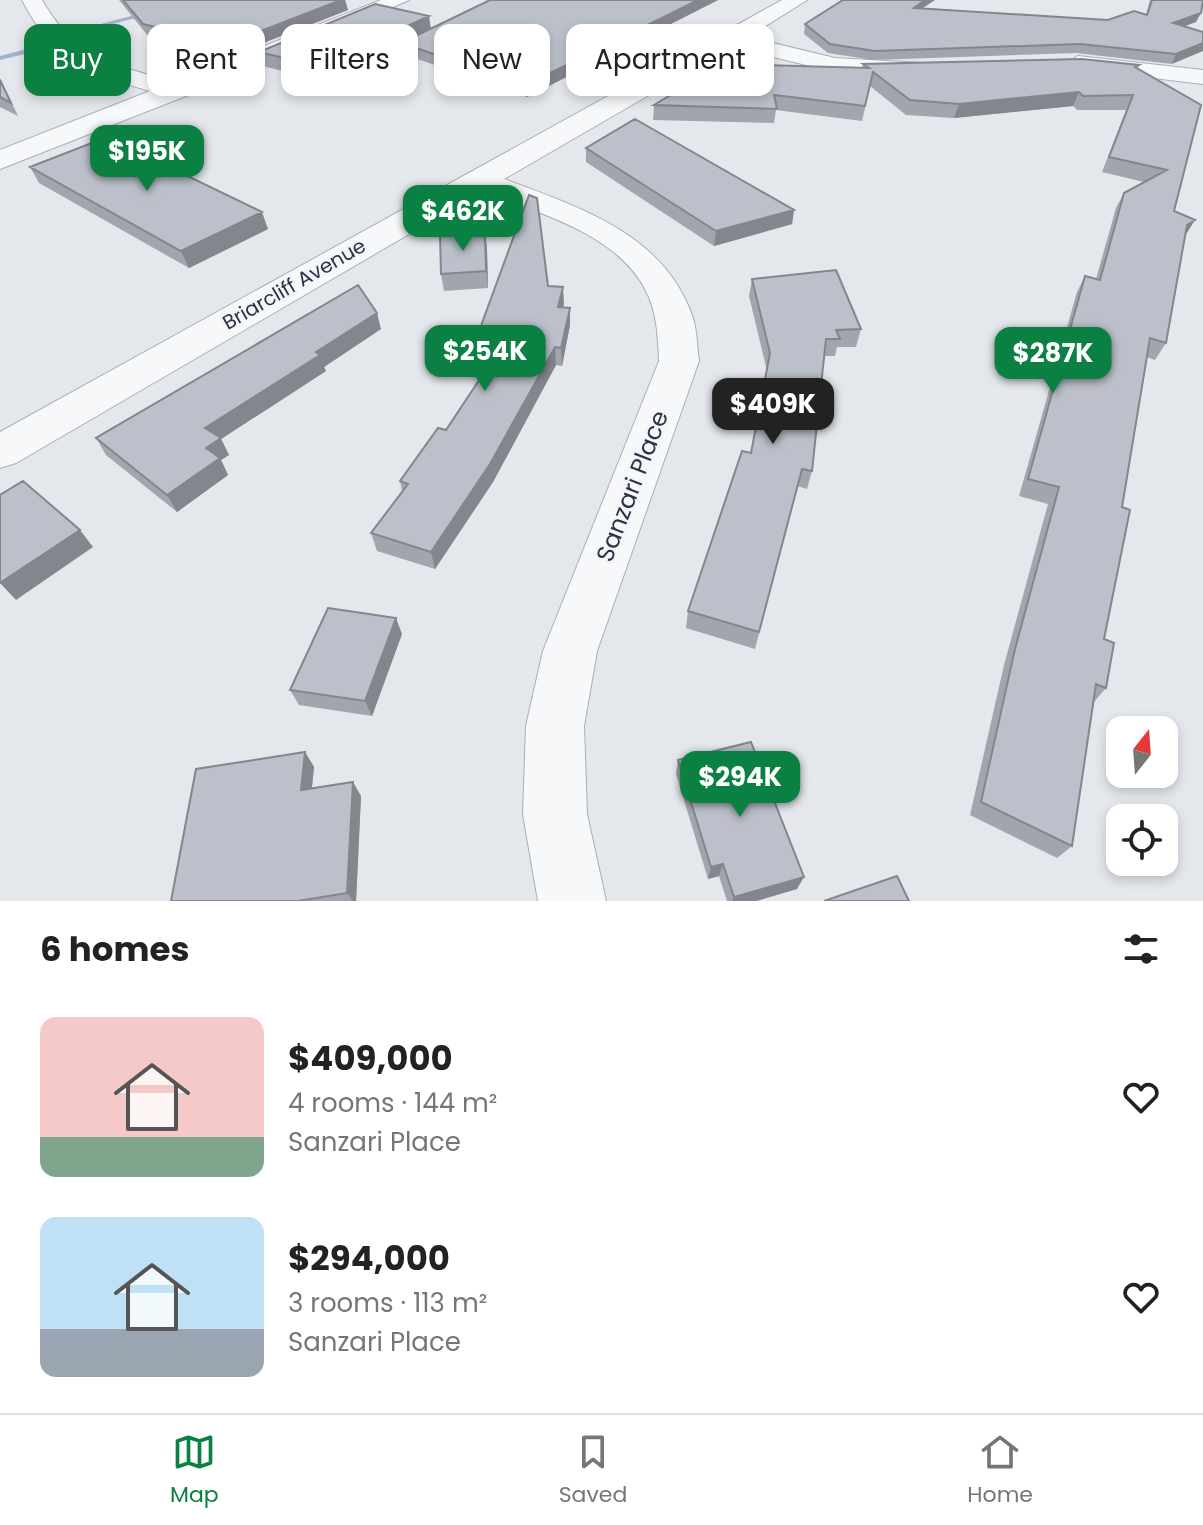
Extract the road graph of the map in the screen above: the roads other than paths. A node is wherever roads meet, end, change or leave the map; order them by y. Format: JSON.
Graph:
{"nodes":[{"id":1,"x":32,"y":0,"type":"edge"},
{"id":2,"x":399,"y":0,"type":"edge"},
{"id":3,"x":797,"y":0,"type":"edge"},
{"id":4,"x":755,"y":24,"type":"edge"},
{"id":5,"x":774,"y":50,"type":"edge"},
{"id":6,"x":265,"y":55,"type":"edge"},
{"id":7,"x":1061,"y":63,"type":"edge"},
{"id":8,"x":938,"y":69,"type":"edge"},
{"id":9,"x":1203,"y":77,"type":"edge"},
{"id":10,"x":147,"y":81,"type":"edge"},
{"id":11,"x":164,"y":96,"type":"edge"},
{"id":12,"x":626,"y":96,"type":"edge"},
{"id":13,"x":0,"y":160,"type":"edge"},
{"id":14,"x":478,"y":179,"type":"junction"},
{"id":15,"x":0,"y":452,"type":"edge"},
{"id":16,"x":572,"y":901,"type":"edge"}],
"edges":[{"from":1,"to":10,"type":"street"},
{"from":2,"to":6,"type":"street"},
{"from":3,"to":4,"type":"street","name":"Briarcliff Avenue"},
{"from":5,"to":8,"type":"street"},
{"from":7,"to":9,"type":"street"},
{"from":11,"to":13,"type":"street"},
{"from":12,"to":14,"type":"street","name":"Briarcliff Avenue"},
{"from":14,"to":15,"type":"street","name":"Briarcliff Avenue"},
{"from":14,"to":16,"type":"street","name":"Sanzari Place"}]}
